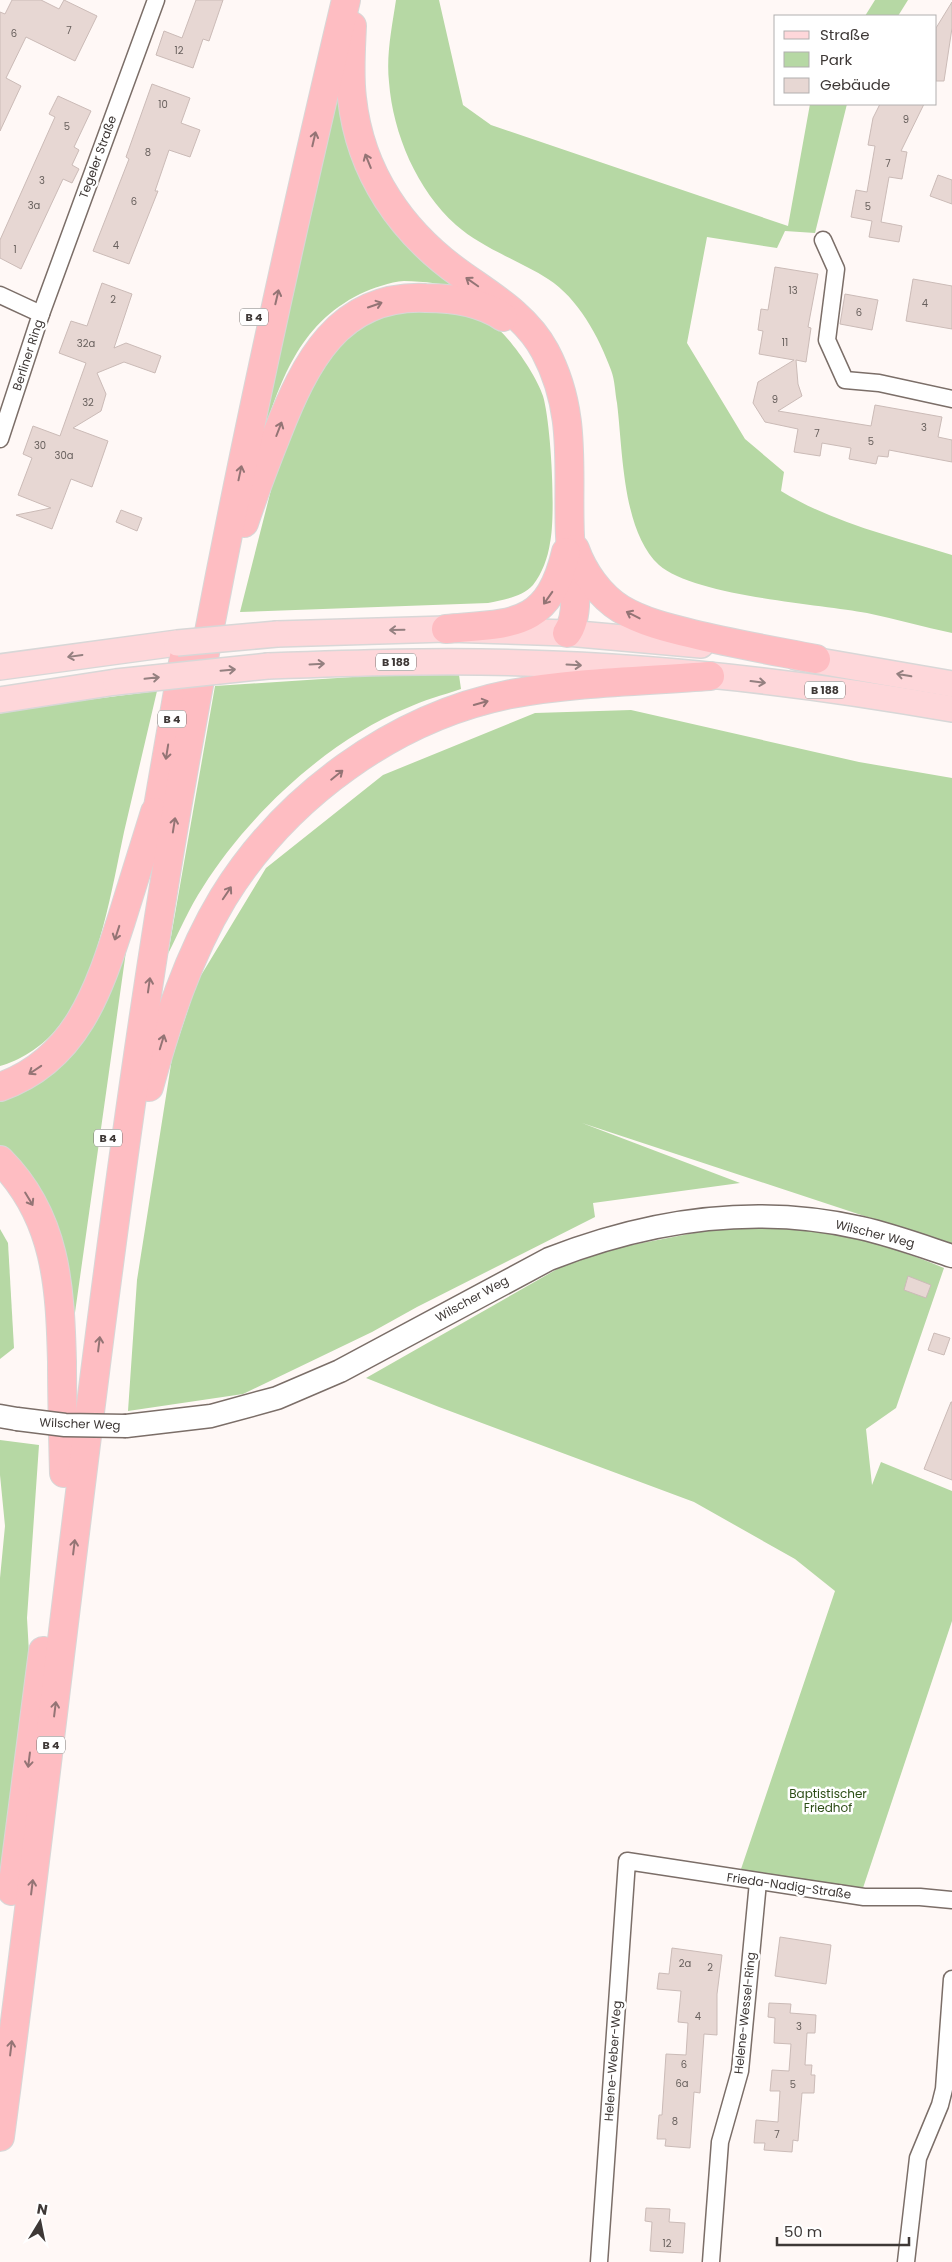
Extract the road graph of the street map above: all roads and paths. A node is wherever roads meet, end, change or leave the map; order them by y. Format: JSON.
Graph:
{"nodes":[{"id":1,"x":156,"y":0,"type":"edge"},
{"id":2,"x":327,"y":0,"type":"edge"},
{"id":3,"x":346,"y":0,"type":"edge"},
{"id":4,"x":354,"y":0,"type":"edge"},
{"id":5,"x":822,"y":240,"type":"dead end"},
{"id":6,"x":0,"y":295,"type":"edge"},
{"id":7,"x":42,"y":314,"type":"junction"},
{"id":8,"x":553,"y":366,"type":"junction"},
{"id":9,"x":952,"y":399,"type":"edge"},
{"id":10,"x":0,"y":439,"type":"edge"},
{"id":11,"x":570,"y":536,"type":"junction"},
{"id":12,"x":209,"y":624,"type":"junction"},
{"id":13,"x":446,"y":629,"type":"junction"},
{"id":14,"x":567,"y":633,"type":"junction"},
{"id":15,"x":816,"y":659,"type":"junction"},
{"id":16,"x":525,"y":663,"type":"junction"},
{"id":17,"x":0,"y":667,"type":"edge"},
{"id":18,"x":710,"y":676,"type":"junction"},
{"id":19,"x":952,"y":684,"type":"edge"},
{"id":20,"x":0,"y":700,"type":"edge"},
{"id":21,"x":952,"y":709,"type":"edge"},
{"id":22,"x":158,"y":803,"type":"junction"},
{"id":23,"x":0,"y":1088,"type":"edge"},
{"id":24,"x":0,"y":1160,"type":"edge"},
{"id":25,"x":120,"y":1189,"type":"junction"},
{"id":26,"x":952,"y":1256,"type":"edge"},
{"id":27,"x":8,"y":1418,"type":"edge"},
{"id":28,"x":64,"y":1473,"type":"junction"},
{"id":29,"x":627,"y":1861,"type":"joint"},
{"id":30,"x":758,"y":1882,"type":"junction"},
{"id":31,"x":952,"y":1900,"type":"edge"},
{"id":32,"x":952,"y":1979,"type":"edge"},
{"id":33,"x":0,"y":1986,"type":"edge"},
{"id":34,"x":0,"y":2137,"type":"edge"},
{"id":35,"x":599,"y":2262,"type":"edge"},
{"id":36,"x":711,"y":2262,"type":"edge"},
{"id":37,"x":906,"y":2262,"type":"edge"}],
"edges":[{"from":1,"to":7,"type":"street","name":"Tegeler Straße"},
{"from":2,"to":22,"type":"highway","number":"B 4","one_way":true},
{"from":12,"to":3,"type":"highway","number":"B 4","one_way":true},
{"from":8,"to":4,"type":"highway","one_way":true},
{"from":5,"to":9,"type":"street"},
{"from":6,"to":7,"type":"street","name":"Berliner Ring"},
{"from":7,"to":10,"type":"street","name":"Berliner Ring"},
{"from":8,"to":11,"type":"highway"},
{"from":12,"to":8,"type":"highway","one_way":true},
{"from":11,"to":13,"type":"highway","one_way":true},
{"from":11,"to":14,"type":"highway"},
{"from":15,"to":11,"type":"highway","one_way":true},
{"from":25,"to":12,"type":"highway","number":"B 4","one_way":true},
{"from":13,"to":14,"type":"main road","number":"B 188"},
{"from":13,"to":17,"type":"main road","number":"B 188","one_way":true,"bridge":true},
{"from":14,"to":15,"type":"main road","number":"B 188"},
{"from":14,"to":16,"type":"main road"},
{"from":19,"to":15,"type":"main road","number":"B 188","one_way":true},
{"from":16,"to":18,"type":"main road","number":"B 188","one_way":true},
{"from":20,"to":16,"type":"main road","number":"B 188","one_way":true,"bridge":true},
{"from":18,"to":21,"type":"main road","number":"B 188","one_way":true},
{"from":25,"to":18,"type":"highway","one_way":true},
{"from":22,"to":23,"type":"highway","one_way":true},
{"from":22,"to":28,"type":"highway","number":"B 4"},
{"from":24,"to":28,"type":"highway","one_way":true},
{"from":34,"to":25,"type":"highway","number":"B 4","one_way":true},
{"from":26,"to":27,"type":"street","name":"Wilscher Weg","bridge":true},
{"from":28,"to":33,"type":"highway","number":"B 4","one_way":true},
{"from":29,"to":30,"type":"street","name":"Frieda-Nadig-Straße"},
{"from":29,"to":35,"type":"street","name":"Helene-Weber-Weg"},
{"from":30,"to":31,"type":"street","name":"Frieda-Nadig-Straße"},
{"from":30,"to":36,"type":"street","name":"Helene-Wessel-Ring"},
{"from":32,"to":37,"type":"street"}]}
